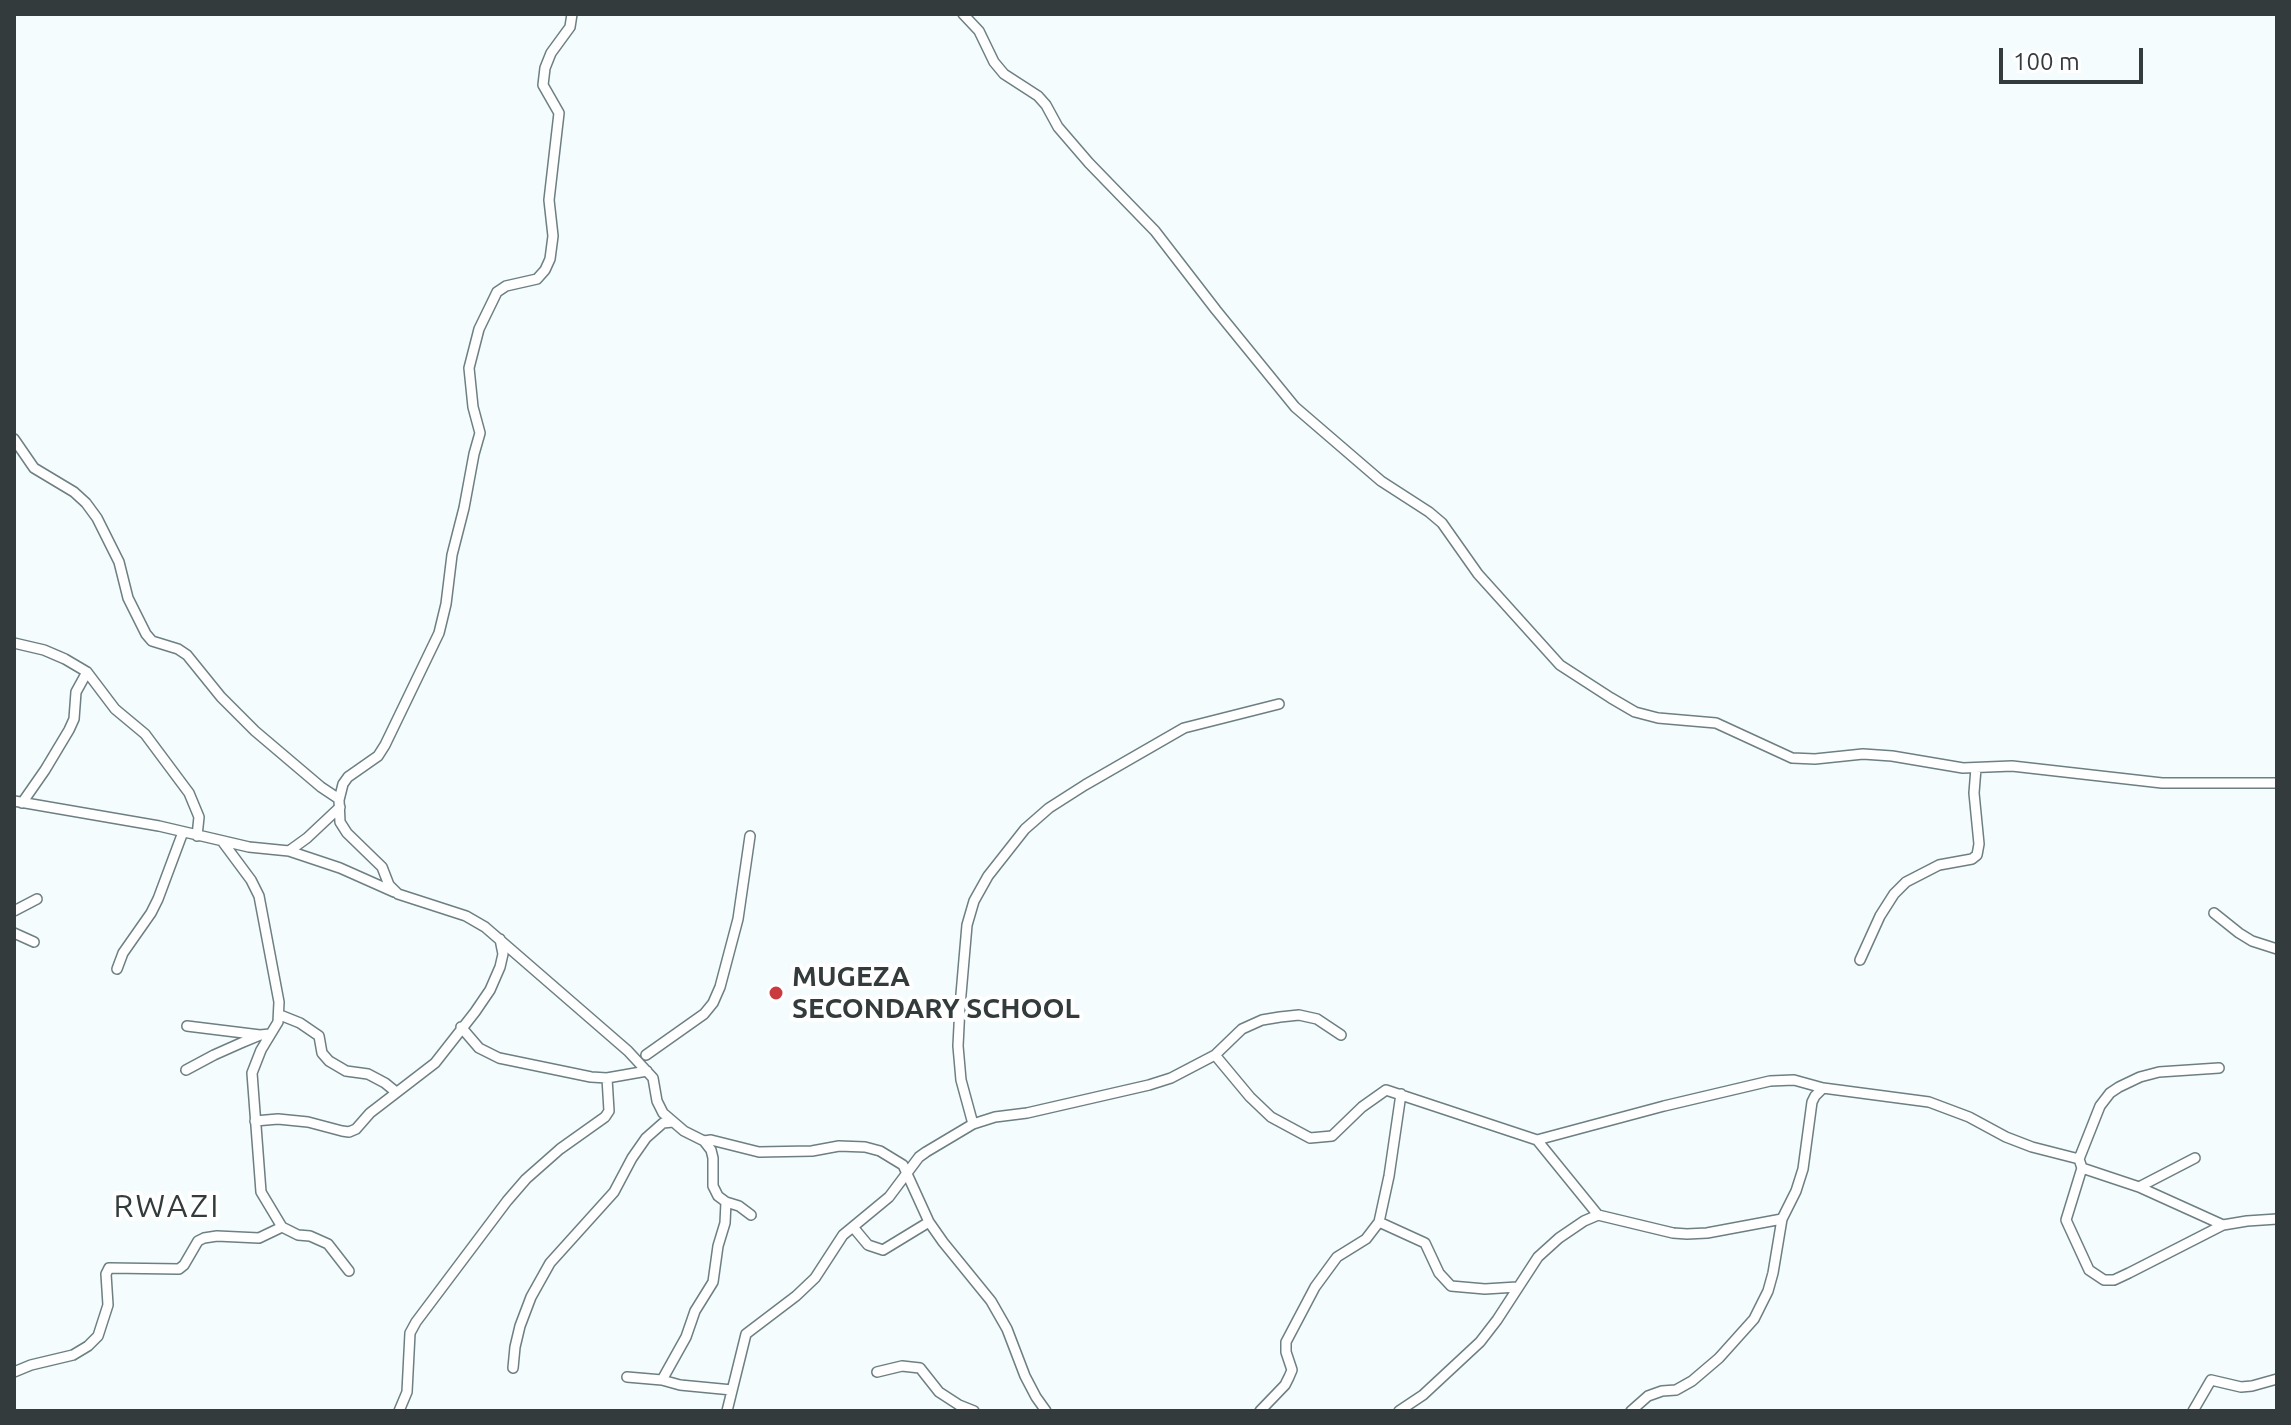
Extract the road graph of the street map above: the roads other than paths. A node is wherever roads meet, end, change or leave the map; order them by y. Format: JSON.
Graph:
{"nodes":[{"id":1,"x":572,"y":14,"type":"edge"},
{"id":2,"x":963,"y":14,"type":"edge"},
{"id":3,"x":14,"y":439,"type":"edge"},
{"id":4,"x":14,"y":643,"type":"edge"},
{"id":5,"x":87,"y":672,"type":"junction"},
{"id":6,"x":1279,"y":704,"type":"dead end"},
{"id":7,"x":1976,"y":768,"type":"junction"},
{"id":8,"x":2277,"y":783,"type":"edge"},
{"id":9,"x":18,"y":802,"type":"edge"},
{"id":10,"x":339,"y":803,"type":"junction"},
{"id":11,"x":183,"y":832,"type":"junction"},
{"id":12,"x":197,"y":836,"type":"junction"},
{"id":13,"x":750,"y":836,"type":"dead end"},
{"id":14,"x":222,"y":841,"type":"junction"},
{"id":15,"x":289,"y":851,"type":"junction"},
{"id":16,"x":398,"y":894,"type":"junction"},
{"id":17,"x":37,"y":899,"type":"dead end"},
{"id":18,"x":14,"y":911,"type":"edge"},
{"id":19,"x":2214,"y":913,"type":"dead end"},
{"id":20,"x":14,"y":933,"type":"edge"},
{"id":21,"x":500,"y":939,"type":"junction"},
{"id":22,"x":34,"y":942,"type":"dead end"},
{"id":23,"x":2277,"y":949,"type":"edge"},
{"id":24,"x":1860,"y":960,"type":"dead end"},
{"id":25,"x":117,"y":969,"type":"dead end"},
{"id":26,"x":280,"y":1015,"type":"junction"},
{"id":27,"x":187,"y":1026,"type":"dead end"},
{"id":28,"x":461,"y":1027,"type":"junction"},
{"id":29,"x":265,"y":1035,"type":"junction"},
{"id":30,"x":1341,"y":1035,"type":"dead end"},
{"id":31,"x":646,"y":1055,"type":"dead end"},
{"id":32,"x":1215,"y":1055,"type":"junction"},
{"id":33,"x":2219,"y":1068,"type":"dead end"},
{"id":34,"x":186,"y":1070,"type":"dead end"},
{"id":35,"x":647,"y":1071,"type":"junction"},
{"id":36,"x":607,"y":1078,"type":"junction"},
{"id":37,"x":1823,"y":1088,"type":"junction"},
{"id":38,"x":396,"y":1092,"type":"junction"},
{"id":39,"x":1401,"y":1094,"type":"junction"},
{"id":40,"x":255,"y":1121,"type":"junction"},
{"id":41,"x":673,"y":1122,"type":"junction"},
{"id":42,"x":973,"y":1124,"type":"junction"},
{"id":43,"x":1537,"y":1140,"type":"junction"},
{"id":44,"x":704,"y":1141,"type":"junction"},
{"id":45,"x":2195,"y":1158,"type":"dead end"},
{"id":46,"x":2080,"y":1163,"type":"junction"},
{"id":47,"x":908,"y":1173,"type":"junction"},
{"id":48,"x":2139,"y":1187,"type":"junction"},
{"id":49,"x":726,"y":1202,"type":"junction"},
{"id":50,"x":751,"y":1215,"type":"dead end"},
{"id":51,"x":1598,"y":1215,"type":"junction"},
{"id":52,"x":1782,"y":1219,"type":"junction"},
{"id":53,"x":2277,"y":1219,"type":"edge"},
{"id":54,"x":929,"y":1222,"type":"junction"},
{"id":55,"x":1379,"y":1222,"type":"junction"},
{"id":56,"x":2223,"y":1225,"type":"junction"},
{"id":57,"x":282,"y":1227,"type":"junction"},
{"id":58,"x":853,"y":1227,"type":"junction"},
{"id":59,"x":349,"y":1271,"type":"dead end"},
{"id":60,"x":1517,"y":1287,"type":"junction"},
{"id":61,"x":513,"y":1368,"type":"dead end"},
{"id":62,"x":14,"y":1372,"type":"edge"},
{"id":63,"x":877,"y":1372,"type":"dead end"},
{"id":64,"x":627,"y":1377,"type":"dead end"},
{"id":65,"x":2277,"y":1379,"type":"edge"},
{"id":66,"x":662,"y":1380,"type":"junction"},
{"id":67,"x":732,"y":1390,"type":"junction"},
{"id":68,"x":399,"y":1411,"type":"edge"},
{"id":69,"x":727,"y":1411,"type":"edge"},
{"id":70,"x":974,"y":1411,"type":"edge"},
{"id":71,"x":1046,"y":1411,"type":"edge"},
{"id":72,"x":1260,"y":1411,"type":"edge"},
{"id":73,"x":1399,"y":1411,"type":"edge"},
{"id":74,"x":1631,"y":1411,"type":"edge"},
{"id":75,"x":2193,"y":1411,"type":"edge"}],
"edges":[{"from":1,"to":10,"type":"street"},
{"from":2,"to":7,"type":"street"},
{"from":3,"to":10,"type":"street"},
{"from":4,"to":5,"type":"street"},
{"from":5,"to":9,"type":"street"},
{"from":5,"to":12,"type":"street"},
{"from":6,"to":42,"type":"street"},
{"from":7,"to":8,"type":"street"},
{"from":7,"to":24,"type":"street"},
{"from":9,"to":11,"type":"street"},
{"from":10,"to":15,"type":"street"},
{"from":10,"to":16,"type":"street"},
{"from":11,"to":12,"type":"street"},
{"from":11,"to":25,"type":"street"},
{"from":12,"to":14,"type":"street"},
{"from":13,"to":31,"type":"street"},
{"from":14,"to":15,"type":"street"},
{"from":14,"to":26,"type":"street"},
{"from":15,"to":16,"type":"street"},
{"from":16,"to":21,"type":"street"},
{"from":17,"to":18,"type":"street"},
{"from":19,"to":23,"type":"street"},
{"from":20,"to":22,"type":"street"},
{"from":21,"to":28,"type":"street"},
{"from":21,"to":35,"type":"street"},
{"from":26,"to":29,"type":"street"},
{"from":26,"to":38,"type":"street"},
{"from":27,"to":29,"type":"street"},
{"from":28,"to":36,"type":"street"},
{"from":28,"to":38,"type":"street"},
{"from":29,"to":34,"type":"street"},
{"from":29,"to":40,"type":"street"},
{"from":30,"to":32,"type":"street"},
{"from":32,"to":39,"type":"street"},
{"from":32,"to":42,"type":"street"},
{"from":33,"to":46,"type":"street"},
{"from":35,"to":36,"type":"street"},
{"from":35,"to":41,"type":"street"},
{"from":36,"to":68,"type":"street"},
{"from":37,"to":43,"type":"street"},
{"from":37,"to":46,"type":"street"},
{"from":37,"to":52,"type":"street"},
{"from":38,"to":40,"type":"street"},
{"from":39,"to":43,"type":"street"},
{"from":39,"to":55,"type":"street"},
{"from":40,"to":57,"type":"street"},
{"from":41,"to":44,"type":"street"},
{"from":41,"to":61,"type":"street"},
{"from":42,"to":47,"type":"street"},
{"from":43,"to":51,"type":"street"},
{"from":44,"to":47,"type":"street"},
{"from":44,"to":49,"type":"street"},
{"from":45,"to":48,"type":"street"},
{"from":46,"to":48,"type":"street"},
{"from":46,"to":56,"type":"street"},
{"from":47,"to":54,"type":"street"},
{"from":47,"to":58,"type":"street"},
{"from":48,"to":56,"type":"street"},
{"from":49,"to":50,"type":"street"},
{"from":49,"to":66,"type":"street"},
{"from":51,"to":52,"type":"street"},
{"from":51,"to":60,"type":"street"},
{"from":52,"to":74,"type":"street"},
{"from":53,"to":56,"type":"street"},
{"from":54,"to":58,"type":"street"},
{"from":54,"to":71,"type":"street"},
{"from":55,"to":60,"type":"street"},
{"from":55,"to":72,"type":"street"},
{"from":57,"to":59,"type":"street"},
{"from":57,"to":62,"type":"street"},
{"from":58,"to":67,"type":"street"},
{"from":60,"to":73,"type":"street"},
{"from":63,"to":70,"type":"street"},
{"from":64,"to":66,"type":"street"},
{"from":65,"to":75,"type":"street"},
{"from":66,"to":67,"type":"street"},
{"from":67,"to":69,"type":"street"}]}
